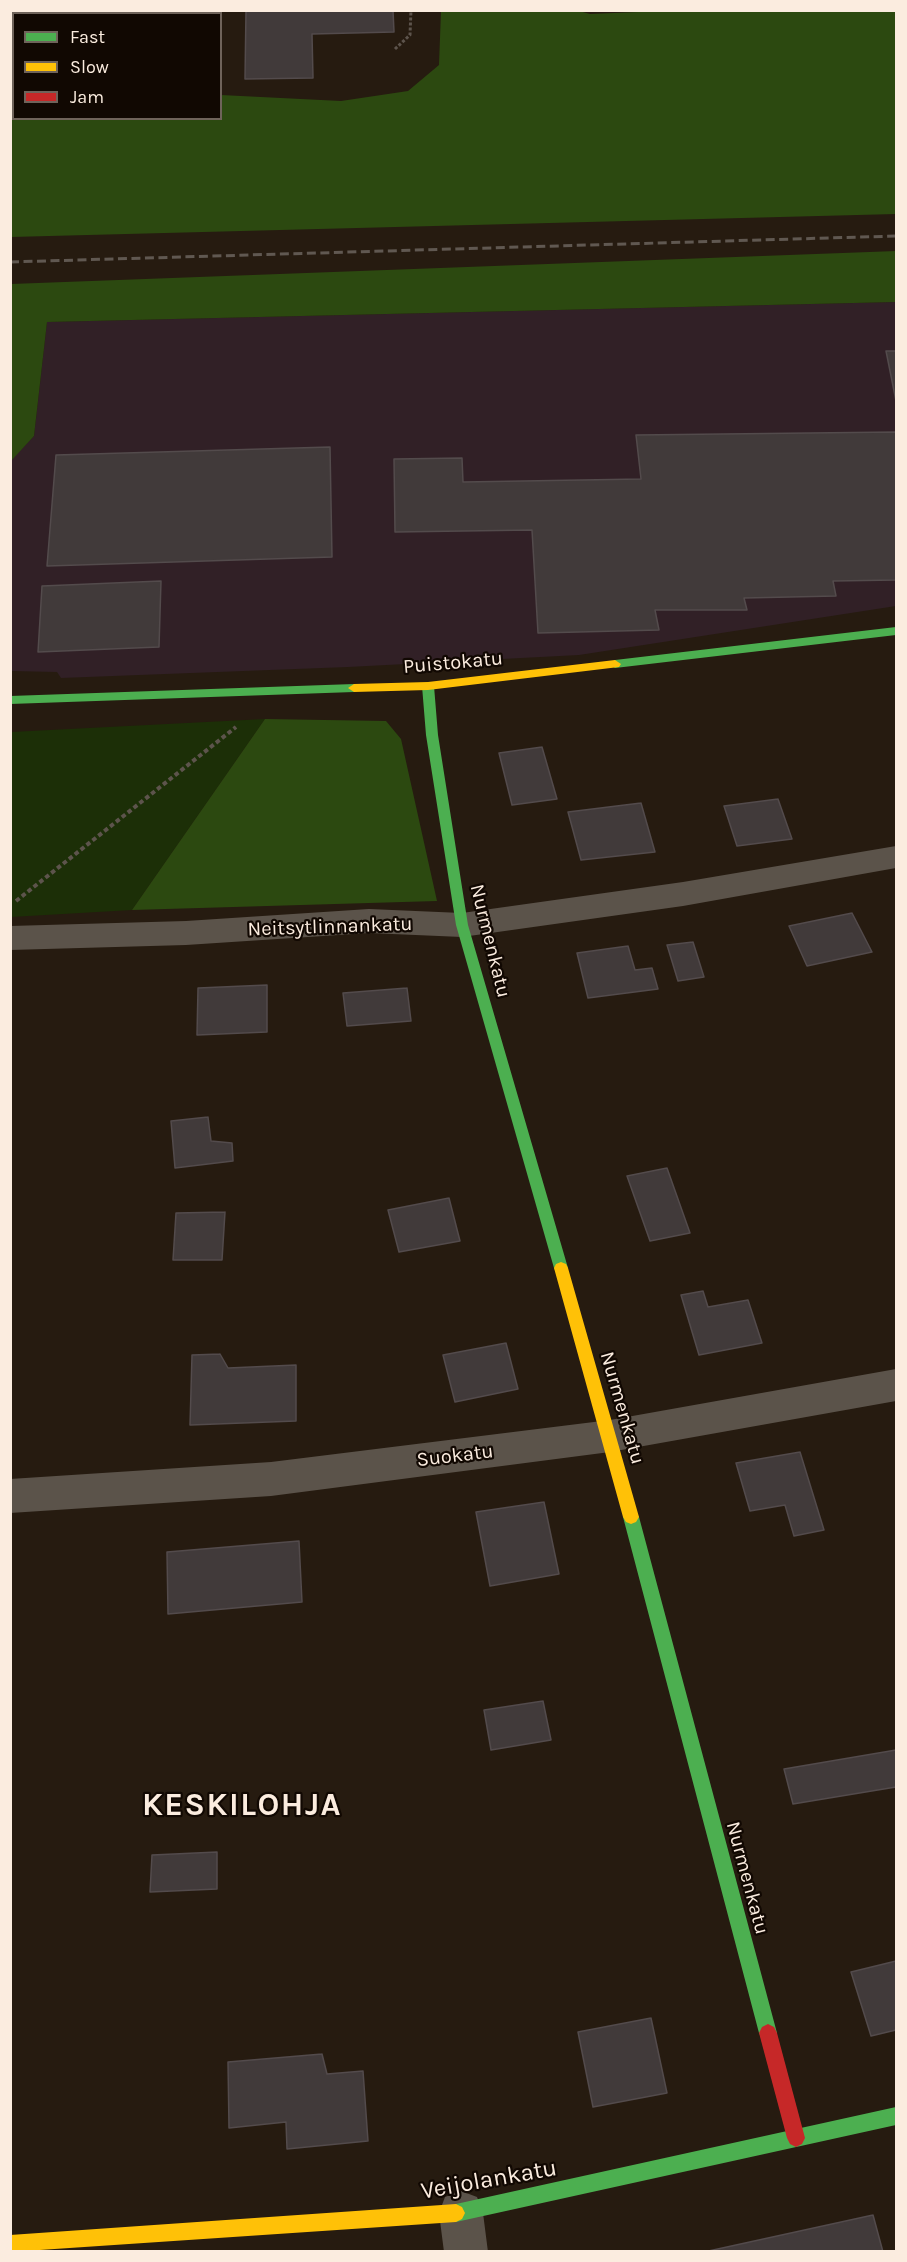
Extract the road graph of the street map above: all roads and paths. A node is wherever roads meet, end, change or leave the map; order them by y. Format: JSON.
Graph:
{"nodes":[{"id":1,"x":411,"y":10,"type":"edge"},
{"id":2,"x":395,"y":49,"type":"dead end"},
{"id":3,"x":897,"y":631,"type":"edge"},
{"id":4,"x":428,"y":686,"type":"junction"},
{"id":5,"x":10,"y":700,"type":"edge"},
{"id":6,"x":243,"y":722,"type":"dead end"},
{"id":7,"x":897,"y":857,"type":"edge"},
{"id":8,"x":10,"y":905,"type":"edge"},
{"id":9,"x":462,"y":925,"type":"junction"},
{"id":10,"x":10,"y":938,"type":"edge"},
{"id":11,"x":897,"y":1384,"type":"edge"},
{"id":12,"x":610,"y":1436,"type":"junction"},
{"id":13,"x":10,"y":1496,"type":"edge"},
{"id":14,"x":897,"y":2116,"type":"edge"},
{"id":15,"x":796,"y":2138,"type":"junction"},
{"id":16,"x":464,"y":2232,"type":"edge"},
{"id":17,"x":10,"y":2244,"type":"edge"}],
"edges":[{"from":1,"to":2,"type":"path"},
{"from":3,"to":4,"type":"street","name":"Puistokatu"},
{"from":4,"to":5,"type":"street","name":"Puistokatu"},
{"from":4,"to":9,"type":"street","name":"Nurmenkatu"},
{"from":6,"to":8,"type":"path"},
{"from":7,"to":9,"type":"street","name":"Neitsytlinnankatu"},
{"from":9,"to":10,"type":"street","name":"Neitsytlinnankatu"},
{"from":9,"to":12,"type":"street","name":"Nurmenkatu"},
{"from":11,"to":12,"type":"street","name":"Suokatu"},
{"from":12,"to":13,"type":"street","name":"Suokatu"},
{"from":12,"to":15,"type":"street","name":"Nurmenkatu"},
{"from":14,"to":15,"type":"street","name":"Veijolankatu"},
{"from":15,"to":16,"type":"street","name":"Veijolankatu"},
{"from":16,"to":17,"type":"street","name":"Veijolankatu"}]}
